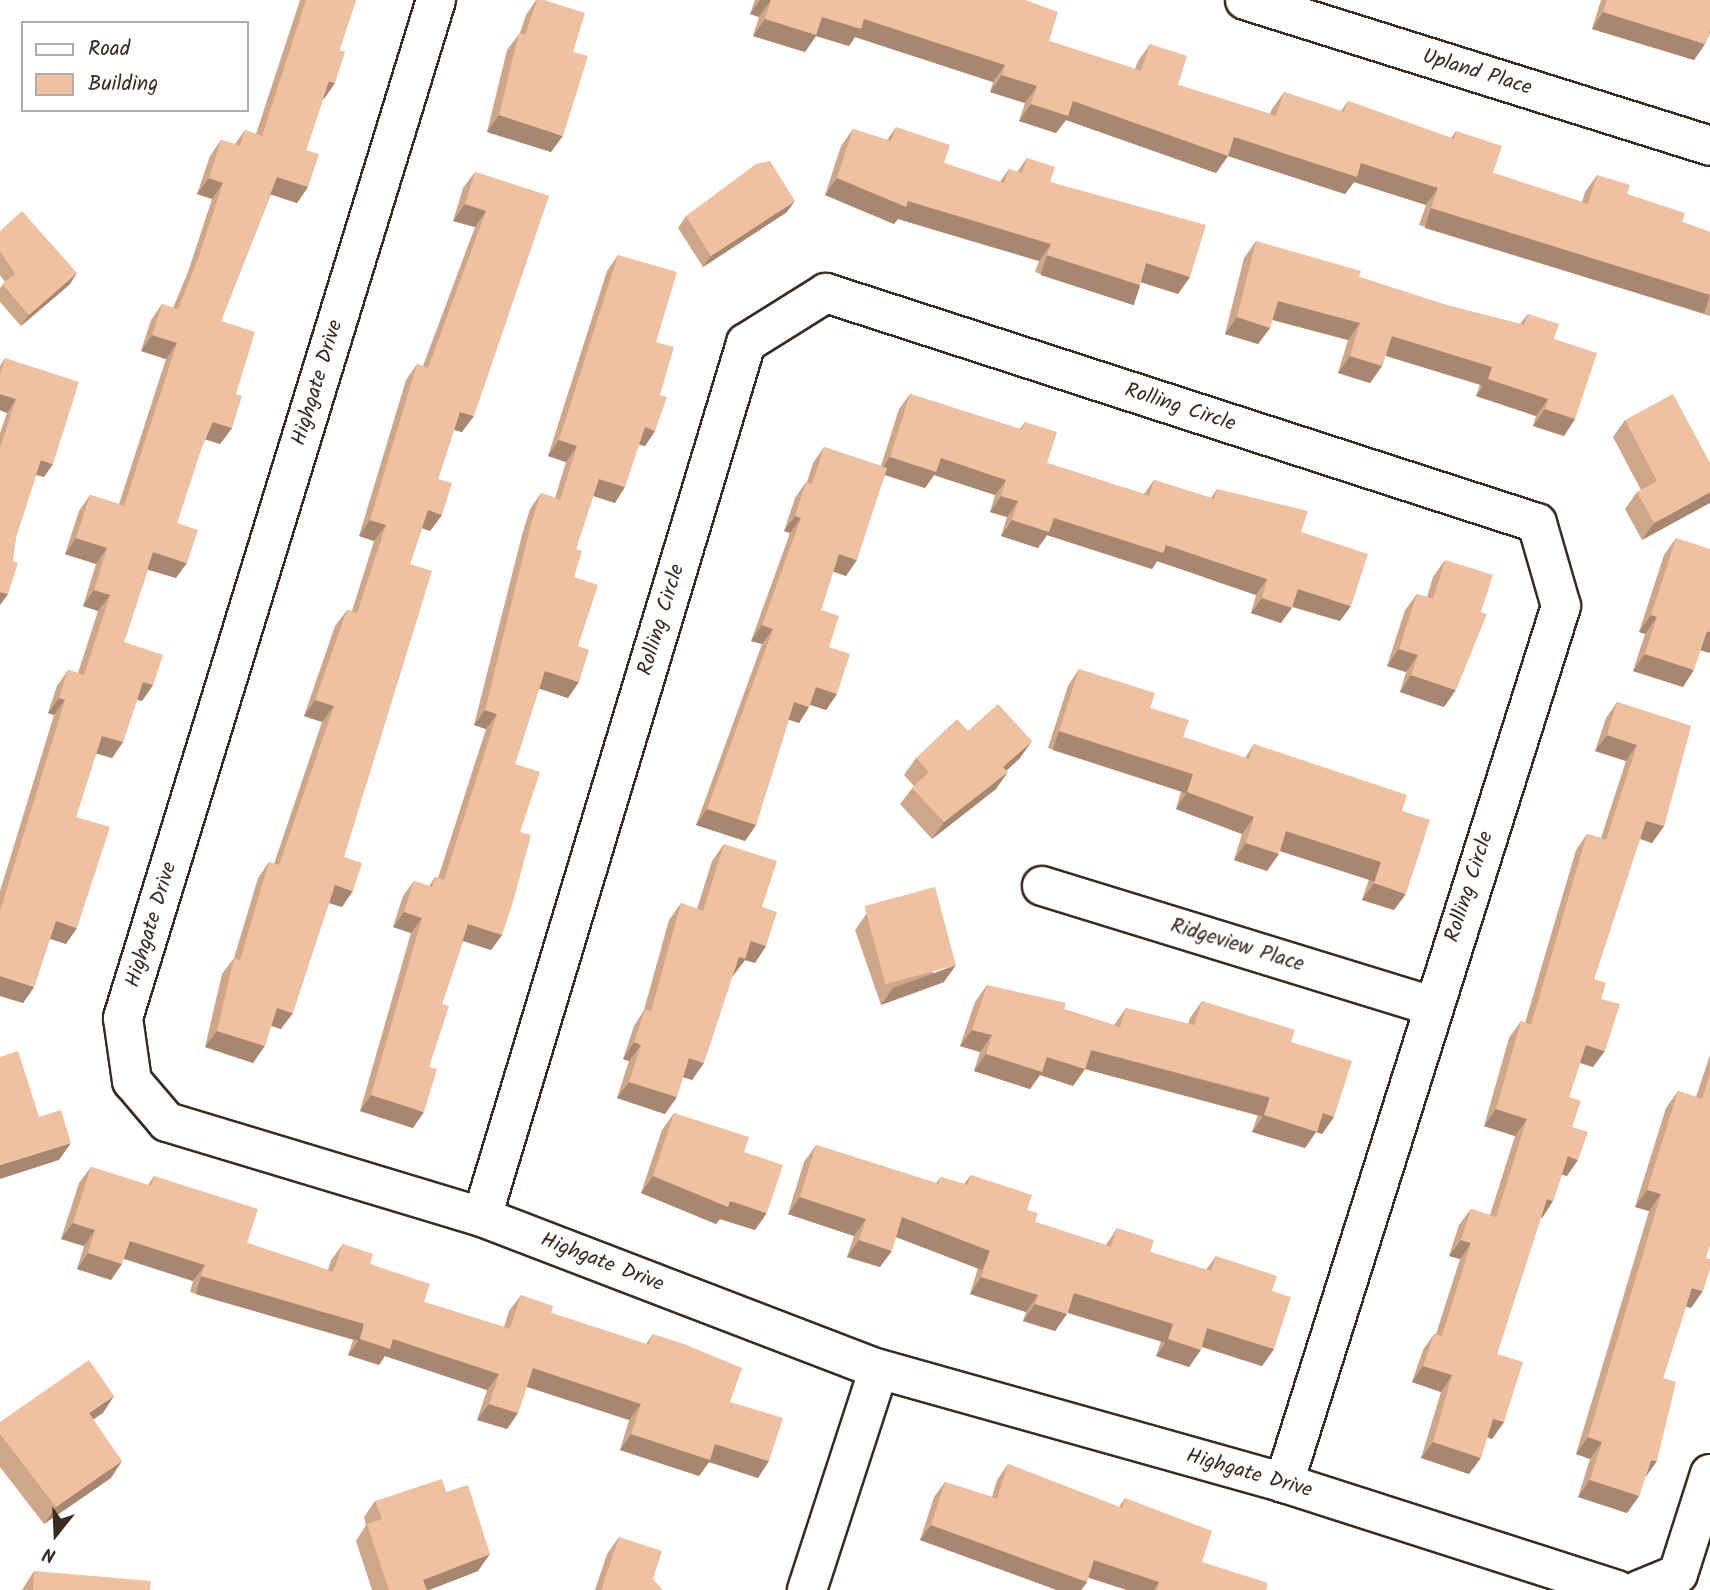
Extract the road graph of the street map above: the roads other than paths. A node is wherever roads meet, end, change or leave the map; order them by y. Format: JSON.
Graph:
{"nodes":[{"id":1,"x":436,"y":0,"type":"edge"},
{"id":2,"x":1245,"y":0,"type":"edge"},
{"id":3,"x":1710,"y":146,"type":"edge"},
{"id":4,"x":1042,"y":886,"type":"dead end"},
{"id":5,"x":1432,"y":1006,"type":"junction"},
{"id":6,"x":482,"y":1217,"type":"junction"},
{"id":7,"x":878,"y":1369,"type":"junction"},
{"id":8,"x":1710,"y":1474,"type":"edge"},
{"id":9,"x":1284,"y":1483,"type":"junction"},
{"id":10,"x":807,"y":1590,"type":"edge"},
{"id":11,"x":1617,"y":1590,"type":"edge"},
{"id":12,"x":1639,"y":1590,"type":"edge"}],
"edges":[{"from":1,"to":6,"type":"street","name":"Highgate Drive"},
{"from":2,"to":3,"type":"street","name":"Upland Place"},
{"from":4,"to":5,"type":"street","name":"Ridgeview Place"},
{"from":5,"to":6,"type":"street","name":"Rolling Circle"},
{"from":5,"to":9,"type":"street","name":"Rolling Circle"},
{"from":6,"to":7,"type":"street","name":"Highgate Drive"},
{"from":7,"to":9,"type":"street","name":"Highgate Drive"},
{"from":7,"to":10,"type":"street"},
{"from":8,"to":12,"type":"street"},
{"from":9,"to":11,"type":"street","name":"Highgate Drive"}]}
